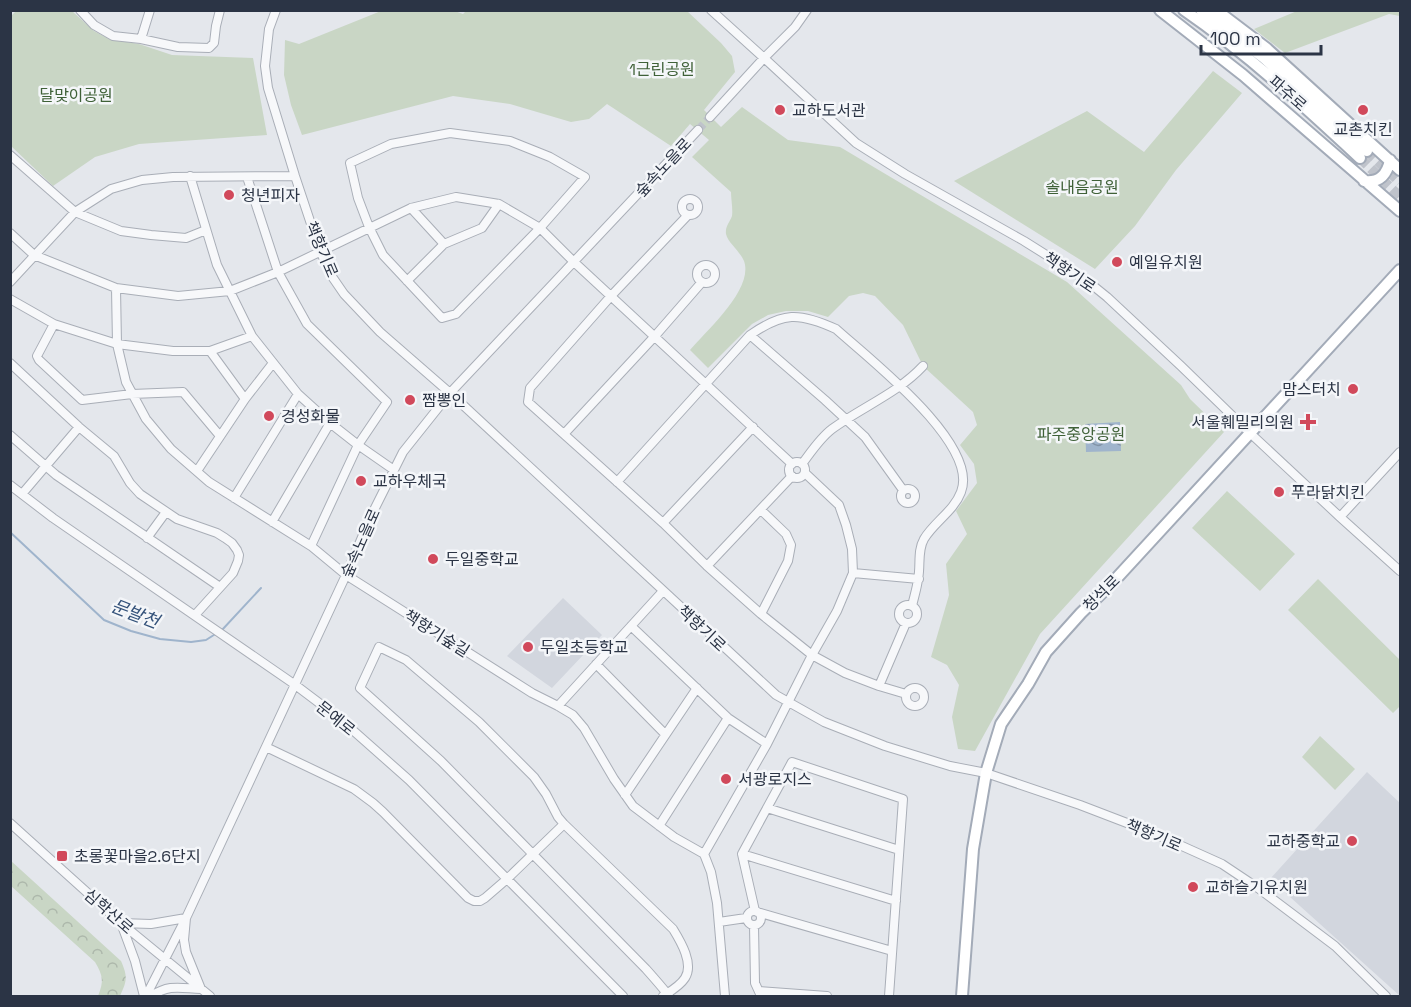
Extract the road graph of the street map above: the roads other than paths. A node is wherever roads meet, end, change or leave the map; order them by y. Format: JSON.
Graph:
{"nodes":[{"id":1,"x":80,"y":10,"type":"edge"},
{"id":2,"x":150,"y":10,"type":"edge"},
{"id":3,"x":220,"y":10,"type":"edge"},
{"id":4,"x":276,"y":10,"type":"edge"},
{"id":5,"x":807,"y":10,"type":"edge"},
{"id":6,"x":1160,"y":10,"type":"edge"},
{"id":7,"x":1184,"y":10,"type":"edge"},
{"id":8,"x":1201,"y":10,"type":"edge"},
{"id":9,"x":1216,"y":10,"type":"edge"},
{"id":10,"x":715,"y":12,"type":"edge"},
{"id":11,"x":141,"y":39,"type":"junction"},
{"id":12,"x":764,"y":58,"type":"junction"},
{"id":13,"x":710,"y":117,"type":"tunnel mouth"},
{"id":14,"x":698,"y":130,"type":"tunnel mouth"},
{"id":15,"x":10,"y":155,"type":"edge"},
{"id":16,"x":1390,"y":160,"type":"junction"},
{"id":17,"x":1401,"y":170,"type":"edge"},
{"id":18,"x":190,"y":176,"type":"junction"},
{"id":19,"x":295,"y":176,"type":"junction"},
{"id":20,"x":247,"y":177,"type":"junction"},
{"id":21,"x":1364,"y":181,"type":"junction"},
{"id":22,"x":499,"y":204,"type":"junction"},
{"id":23,"x":411,"y":208,"type":"junction"},
{"id":24,"x":1401,"y":211,"type":"edge"},
{"id":25,"x":75,"y":212,"type":"junction"},
{"id":26,"x":688,"y":215,"type":"dead end"},
{"id":27,"x":369,"y":227,"type":"junction"},
{"id":28,"x":540,"y":228,"type":"junction"},
{"id":29,"x":206,"y":231,"type":"junction"},
{"id":30,"x":10,"y":233,"type":"edge"},
{"id":31,"x":444,"y":244,"type":"junction"},
{"id":32,"x":320,"y":251,"type":"junction"},
{"id":33,"x":34,"y":255,"type":"junction"},
{"id":34,"x":574,"y":262,"type":"junction"},
{"id":35,"x":1401,"y":270,"type":"edge"},
{"id":36,"x":278,"y":272,"type":"junction"},
{"id":37,"x":407,"y":281,"type":"junction"},
{"id":38,"x":10,"y":282,"type":"edge"},
{"id":39,"x":702,"y":282,"type":"dead end"},
{"id":40,"x":116,"y":288,"type":"junction"},
{"id":41,"x":230,"y":291,"type":"junction"},
{"id":42,"x":611,"y":296,"type":"junction"},
{"id":43,"x":10,"y":299,"type":"edge"},
{"id":44,"x":54,"y":324,"type":"junction"},
{"id":45,"x":750,"y":335,"type":"junction"},
{"id":46,"x":252,"y":336,"type":"junction"},
{"id":47,"x":655,"y":336,"type":"junction"},
{"id":48,"x":117,"y":344,"type":"junction"},
{"id":49,"x":210,"y":351,"type":"junction"},
{"id":50,"x":10,"y":363,"type":"edge"},
{"id":51,"x":273,"y":363,"type":"junction"},
{"id":52,"x":923,"y":366,"type":"dead end"},
{"id":53,"x":706,"y":384,"type":"junction"},
{"id":54,"x":900,"y":386,"type":"junction"},
{"id":55,"x":450,"y":393,"type":"junction"},
{"id":56,"x":132,"y":394,"type":"junction"},
{"id":57,"x":298,"y":394,"type":"junction"},
{"id":58,"x":246,"y":399,"type":"junction"},
{"id":59,"x":846,"y":420,"type":"junction"},
{"id":60,"x":330,"y":423,"type":"junction"},
{"id":61,"x":79,"y":427,"type":"junction"},
{"id":62,"x":753,"y":427,"type":"junction"},
{"id":63,"x":1250,"y":433,"type":"junction"},
{"id":64,"x":564,"y":434,"type":"junction"},
{"id":65,"x":10,"y":435,"type":"edge"},
{"id":66,"x":220,"y":436,"type":"junction"},
{"id":67,"x":358,"y":445,"type":"junction"},
{"id":68,"x":1401,"y":452,"type":"edge"},
{"id":69,"x":792,"y":464,"type":"junction"},
{"id":70,"x":802,"y":464,"type":"junction"},
{"id":71,"x":46,"y":467,"type":"junction"},
{"id":72,"x":394,"y":470,"type":"junction"},
{"id":73,"x":196,"y":471,"type":"junction"},
{"id":74,"x":805,"y":473,"type":"junction"},
{"id":75,"x":792,"y":476,"type":"junction"},
{"id":76,"x":617,"y":482,"type":"junction"},
{"id":77,"x":10,"y":485,"type":"edge"},
{"id":78,"x":903,"y":490,"type":"dead end"},
{"id":79,"x":22,"y":494,"type":"junction"},
{"id":80,"x":234,"y":498,"type":"junction"},
{"id":81,"x":760,"y":510,"type":"junction"},
{"id":82,"x":166,"y":512,"type":"junction"},
{"id":83,"x":1340,"y":518,"type":"junction"},
{"id":84,"x":272,"y":522,"type":"junction"},
{"id":85,"x":663,"y":523,"type":"junction"},
{"id":86,"x":147,"y":538,"type":"junction"},
{"id":87,"x":311,"y":546,"type":"junction"},
{"id":88,"x":707,"y":566,"type":"junction"},
{"id":89,"x":1401,"y":571,"type":"edge"},
{"id":90,"x":853,"y":573,"type":"junction"},
{"id":91,"x":346,"y":575,"type":"junction"},
{"id":92,"x":919,"y":579,"type":"junction"},
{"id":93,"x":220,"y":587,"type":"junction"},
{"id":94,"x":663,"y":591,"type":"junction"},
{"id":95,"x":912,"y":606,"type":"junction"},
{"id":96,"x":761,"y":614,"type":"junction"},
{"id":97,"x":195,"y":615,"type":"junction"},
{"id":98,"x":906,"y":623,"type":"junction"},
{"id":99,"x":631,"y":626,"type":"junction"},
{"id":100,"x":812,"y":655,"type":"junction"},
{"id":101,"x":597,"y":664,"type":"junction"},
{"id":102,"x":294,"y":684,"type":"junction"},
{"id":103,"x":879,"y":686,"type":"junction"},
{"id":104,"x":697,"y":688,"type":"junction"},
{"id":105,"x":906,"y":694,"type":"dead end"},
{"id":106,"x":788,"y":701,"type":"junction"},
{"id":107,"x":558,"y":706,"type":"junction"},
{"id":108,"x":728,"y":718,"type":"junction"},
{"id":109,"x":665,"y":734,"type":"junction"},
{"id":110,"x":767,"y":744,"type":"junction"},
{"id":111,"x":266,"y":747,"type":"junction"},
{"id":112,"x":986,"y":773,"type":"junction"},
{"id":113,"x":625,"y":795,"type":"junction"},
{"id":114,"x":767,"y":808,"type":"junction"},
{"id":115,"x":10,"y":823,"type":"edge"},
{"id":116,"x":564,"y":824,"type":"junction"},
{"id":117,"x":659,"y":826,"type":"junction"},
{"id":118,"x":899,"y":850,"type":"junction"},
{"id":119,"x":533,"y":854,"type":"junction"},
{"id":120,"x":704,"y":854,"type":"junction"},
{"id":121,"x":742,"y":854,"type":"junction"},
{"id":122,"x":507,"y":879,"type":"junction"},
{"id":123,"x":896,"y":901,"type":"junction"},
{"id":124,"x":756,"y":911,"type":"junction"},
{"id":125,"x":186,"y":918,"type":"junction"},
{"id":126,"x":746,"y":918,"type":"junction"},
{"id":127,"x":719,"y":922,"type":"junction"},
{"id":128,"x":121,"y":923,"type":"junction"},
{"id":129,"x":754,"y":926,"type":"junction"},
{"id":130,"x":892,"y":951,"type":"junction"},
{"id":131,"x":165,"y":958,"type":"junction"},
{"id":132,"x":201,"y":989,"type":"junction"},
{"id":133,"x":760,"y":994,"type":"edge"},
{"id":134,"x":147,"y":996,"type":"edge"},
{"id":135,"x":210,"y":996,"type":"edge"},
{"id":136,"x":623,"y":996,"type":"edge"},
{"id":137,"x":666,"y":996,"type":"edge"},
{"id":138,"x":725,"y":996,"type":"edge"},
{"id":139,"x":827,"y":996,"type":"edge"},
{"id":140,"x":889,"y":996,"type":"edge"},
{"id":141,"x":962,"y":996,"type":"edge"},
{"id":142,"x":1386,"y":996,"type":"edge"}],
"edges":[{"from":1,"to":11,"type":"street"},
{"from":2,"to":11,"type":"street"},
{"from":3,"to":11,"type":"street"},
{"from":4,"to":19,"type":"street","name":"책향기로"},
{"from":5,"to":12,"type":"street"},
{"from":6,"to":21,"type":"main road"},
{"from":7,"to":8,"type":"main road","name":"파주로"},
{"from":9,"to":16,"type":"main road"},
{"from":10,"to":12,"type":"street","name":"책향기로"},
{"from":12,"to":13,"type":"street"},
{"from":12,"to":63,"type":"street","name":"책향기로"},
{"from":14,"to":34,"type":"street","name":"숲속노을로"},
{"from":15,"to":25,"type":"street"},
{"from":16,"to":17,"type":"main road"},
{"from":16,"to":21,"type":"main road"},
{"from":18,"to":20,"type":"street"},
{"from":18,"to":25,"type":"street"},
{"from":18,"to":29,"type":"street"},
{"from":19,"to":20,"type":"street"},
{"from":19,"to":32,"type":"street","name":"책향기로"},
{"from":20,"to":36,"type":"street"},
{"from":21,"to":24,"type":"main road"},
{"from":22,"to":23,"type":"street"},
{"from":22,"to":28,"type":"street"},
{"from":22,"to":31,"type":"street"},
{"from":23,"to":27,"type":"street"},
{"from":23,"to":31,"type":"street"},
{"from":25,"to":29,"type":"street"},
{"from":25,"to":33,"type":"street"},
{"from":26,"to":42,"type":"street"},
{"from":27,"to":28,"type":"street"},
{"from":27,"to":32,"type":"street"},
{"from":27,"to":37,"type":"street"},
{"from":28,"to":34,"type":"street"},
{"from":28,"to":37,"type":"street"},
{"from":29,"to":41,"type":"street"},
{"from":30,"to":33,"type":"street"},
{"from":31,"to":37,"type":"street"},
{"from":32,"to":36,"type":"street"},
{"from":32,"to":55,"type":"street","name":"책향기로"},
{"from":33,"to":38,"type":"street"},
{"from":33,"to":40,"type":"street"},
{"from":34,"to":42,"type":"street"},
{"from":34,"to":55,"type":"street","name":"숲속노을로"},
{"from":35,"to":63,"type":"main road","name":"청석로"},
{"from":36,"to":41,"type":"street"},
{"from":36,"to":67,"type":"street"},
{"from":39,"to":47,"type":"street"},
{"from":40,"to":41,"type":"street"},
{"from":40,"to":48,"type":"street","name":"책향기숲길"},
{"from":41,"to":46,"type":"street"},
{"from":42,"to":47,"type":"street"},
{"from":42,"to":64,"type":"street"},
{"from":43,"to":44,"type":"street"},
{"from":44,"to":48,"type":"street"},
{"from":44,"to":56,"type":"street"},
{"from":45,"to":53,"type":"street"},
{"from":45,"to":54,"type":"street"},
{"from":45,"to":59,"type":"street"},
{"from":46,"to":49,"type":"street"},
{"from":46,"to":51,"type":"street"},
{"from":47,"to":53,"type":"street"},
{"from":47,"to":64,"type":"street"},
{"from":48,"to":49,"type":"street"},
{"from":48,"to":56,"type":"street","name":"책향기숲길"},
{"from":49,"to":58,"type":"street"},
{"from":50,"to":61,"type":"street"},
{"from":51,"to":57,"type":"street"},
{"from":51,"to":58,"type":"street"},
{"from":52,"to":54,"type":"street"},
{"from":53,"to":62,"type":"street"},
{"from":53,"to":76,"type":"street"},
{"from":54,"to":59,"type":"street"},
{"from":54,"to":92,"type":"street"},
{"from":55,"to":72,"type":"street","name":"숲속노을로"},
{"from":55,"to":94,"type":"street","name":"책향기로"},
{"from":56,"to":66,"type":"street"},
{"from":56,"to":73,"type":"street","name":"책향기숲길"},
{"from":57,"to":60,"type":"street"},
{"from":57,"to":80,"type":"street"},
{"from":58,"to":66,"type":"street"},
{"from":59,"to":70,"type":"street"},
{"from":59,"to":78,"type":"street"},
{"from":60,"to":67,"type":"street"},
{"from":60,"to":84,"type":"street"},
{"from":61,"to":71,"type":"street"},
{"from":61,"to":82,"type":"street"},
{"from":62,"to":69,"type":"street"},
{"from":62,"to":85,"type":"street"},
{"from":63,"to":83,"type":"street","name":"책향기로"},
{"from":63,"to":112,"type":"main road","name":"청석로"},
{"from":64,"to":76,"type":"street"},
{"from":65,"to":71,"type":"street"},
{"from":66,"to":73,"type":"street"},
{"from":67,"to":72,"type":"street"},
{"from":67,"to":87,"type":"street"},
{"from":68,"to":83,"type":"street"},
{"from":69,"to":70,"type":"street"},
{"from":69,"to":75,"type":"street"},
{"from":70,"to":74,"type":"street"},
{"from":71,"to":79,"type":"street"},
{"from":71,"to":86,"type":"street"},
{"from":72,"to":91,"type":"street","name":"숲속노을로"},
{"from":73,"to":80,"type":"street","name":"책향기숲길"},
{"from":74,"to":75,"type":"street"},
{"from":74,"to":90,"type":"street"},
{"from":75,"to":81,"type":"street"},
{"from":76,"to":85,"type":"street"},
{"from":77,"to":79,"type":"street","name":"문예로"},
{"from":79,"to":97,"type":"street","name":"문예로"},
{"from":80,"to":84,"type":"street","name":"책향기숲길"},
{"from":81,"to":88,"type":"street"},
{"from":81,"to":96,"type":"street"},
{"from":82,"to":86,"type":"street"},
{"from":82,"to":93,"type":"street"},
{"from":83,"to":89,"type":"street","name":"책향기로"},
{"from":84,"to":87,"type":"street","name":"책향기숲길"},
{"from":85,"to":88,"type":"street"},
{"from":86,"to":93,"type":"street"},
{"from":87,"to":91,"type":"street","name":"책향기숲길"},
{"from":88,"to":96,"type":"street"},
{"from":90,"to":92,"type":"street"},
{"from":90,"to":100,"type":"street"},
{"from":91,"to":102,"type":"street","name":"숲속노을로"},
{"from":91,"to":107,"type":"street","name":"책향기숲길"},
{"from":92,"to":95,"type":"street"},
{"from":93,"to":97,"type":"street"},
{"from":94,"to":99,"type":"street"},
{"from":94,"to":106,"type":"street","name":"책향기로"},
{"from":95,"to":98,"type":"street"},
{"from":95,"to":98,"type":"street"},
{"from":96,"to":100,"type":"street"},
{"from":97,"to":102,"type":"street","name":"문예로"},
{"from":98,"to":103,"type":"street"},
{"from":99,"to":101,"type":"street"},
{"from":99,"to":104,"type":"street"},
{"from":100,"to":103,"type":"street"},
{"from":100,"to":106,"type":"street"},
{"from":101,"to":107,"type":"street"},
{"from":101,"to":109,"type":"street"},
{"from":102,"to":111,"type":"street","name":"숲속노을로"},
{"from":102,"to":122,"type":"street","name":"문예로"},
{"from":103,"to":105,"type":"street"},
{"from":104,"to":108,"type":"street"},
{"from":104,"to":109,"type":"street"},
{"from":106,"to":110,"type":"street"},
{"from":106,"to":112,"type":"street","name":"책향기로"},
{"from":107,"to":113,"type":"street","name":"책향기숲길"},
{"from":108,"to":110,"type":"street"},
{"from":108,"to":117,"type":"street"},
{"from":109,"to":113,"type":"street"},
{"from":110,"to":120,"type":"street"},
{"from":111,"to":122,"type":"street"},
{"from":111,"to":125,"type":"street","name":"숲속노을로"},
{"from":112,"to":141,"type":"main road","name":"청석로"},
{"from":112,"to":142,"type":"street","name":"책향기로"},
{"from":113,"to":117,"type":"street","name":"책향기숲길"},
{"from":114,"to":118,"type":"street"},
{"from":114,"to":118,"type":"street"},
{"from":114,"to":121,"type":"street"},
{"from":115,"to":128,"type":"street","name":"심학산로"},
{"from":116,"to":119,"type":"street"},
{"from":116,"to":119,"type":"street"},
{"from":116,"to":137,"type":"street"},
{"from":117,"to":120,"type":"street","name":"책향기숲길"},
{"from":118,"to":123,"type":"street"},
{"from":119,"to":122,"type":"street"},
{"from":119,"to":137,"type":"street"},
{"from":120,"to":127,"type":"street"},
{"from":121,"to":123,"type":"street"},
{"from":121,"to":124,"type":"street"},
{"from":122,"to":136,"type":"street","name":"문예로"},
{"from":123,"to":130,"type":"street"},
{"from":124,"to":126,"type":"street"},
{"from":124,"to":129,"type":"street"},
{"from":124,"to":130,"type":"street"},
{"from":125,"to":128,"type":"street"},
{"from":125,"to":131,"type":"street","name":"숲속노을로"},
{"from":125,"to":132,"type":"street"},
{"from":126,"to":127,"type":"street"},
{"from":126,"to":129,"type":"street"},
{"from":127,"to":138,"type":"street"},
{"from":128,"to":131,"type":"street","name":"심학산로"},
{"from":128,"to":134,"type":"street"},
{"from":129,"to":133,"type":"street"},
{"from":130,"to":140,"type":"street"},
{"from":131,"to":132,"type":"street","name":"심학산로"},
{"from":131,"to":134,"type":"street","name":"숲속노을로"},
{"from":132,"to":134,"type":"street"},
{"from":132,"to":135,"type":"street","name":"심학산로"},
{"from":133,"to":139,"type":"street"}]}
